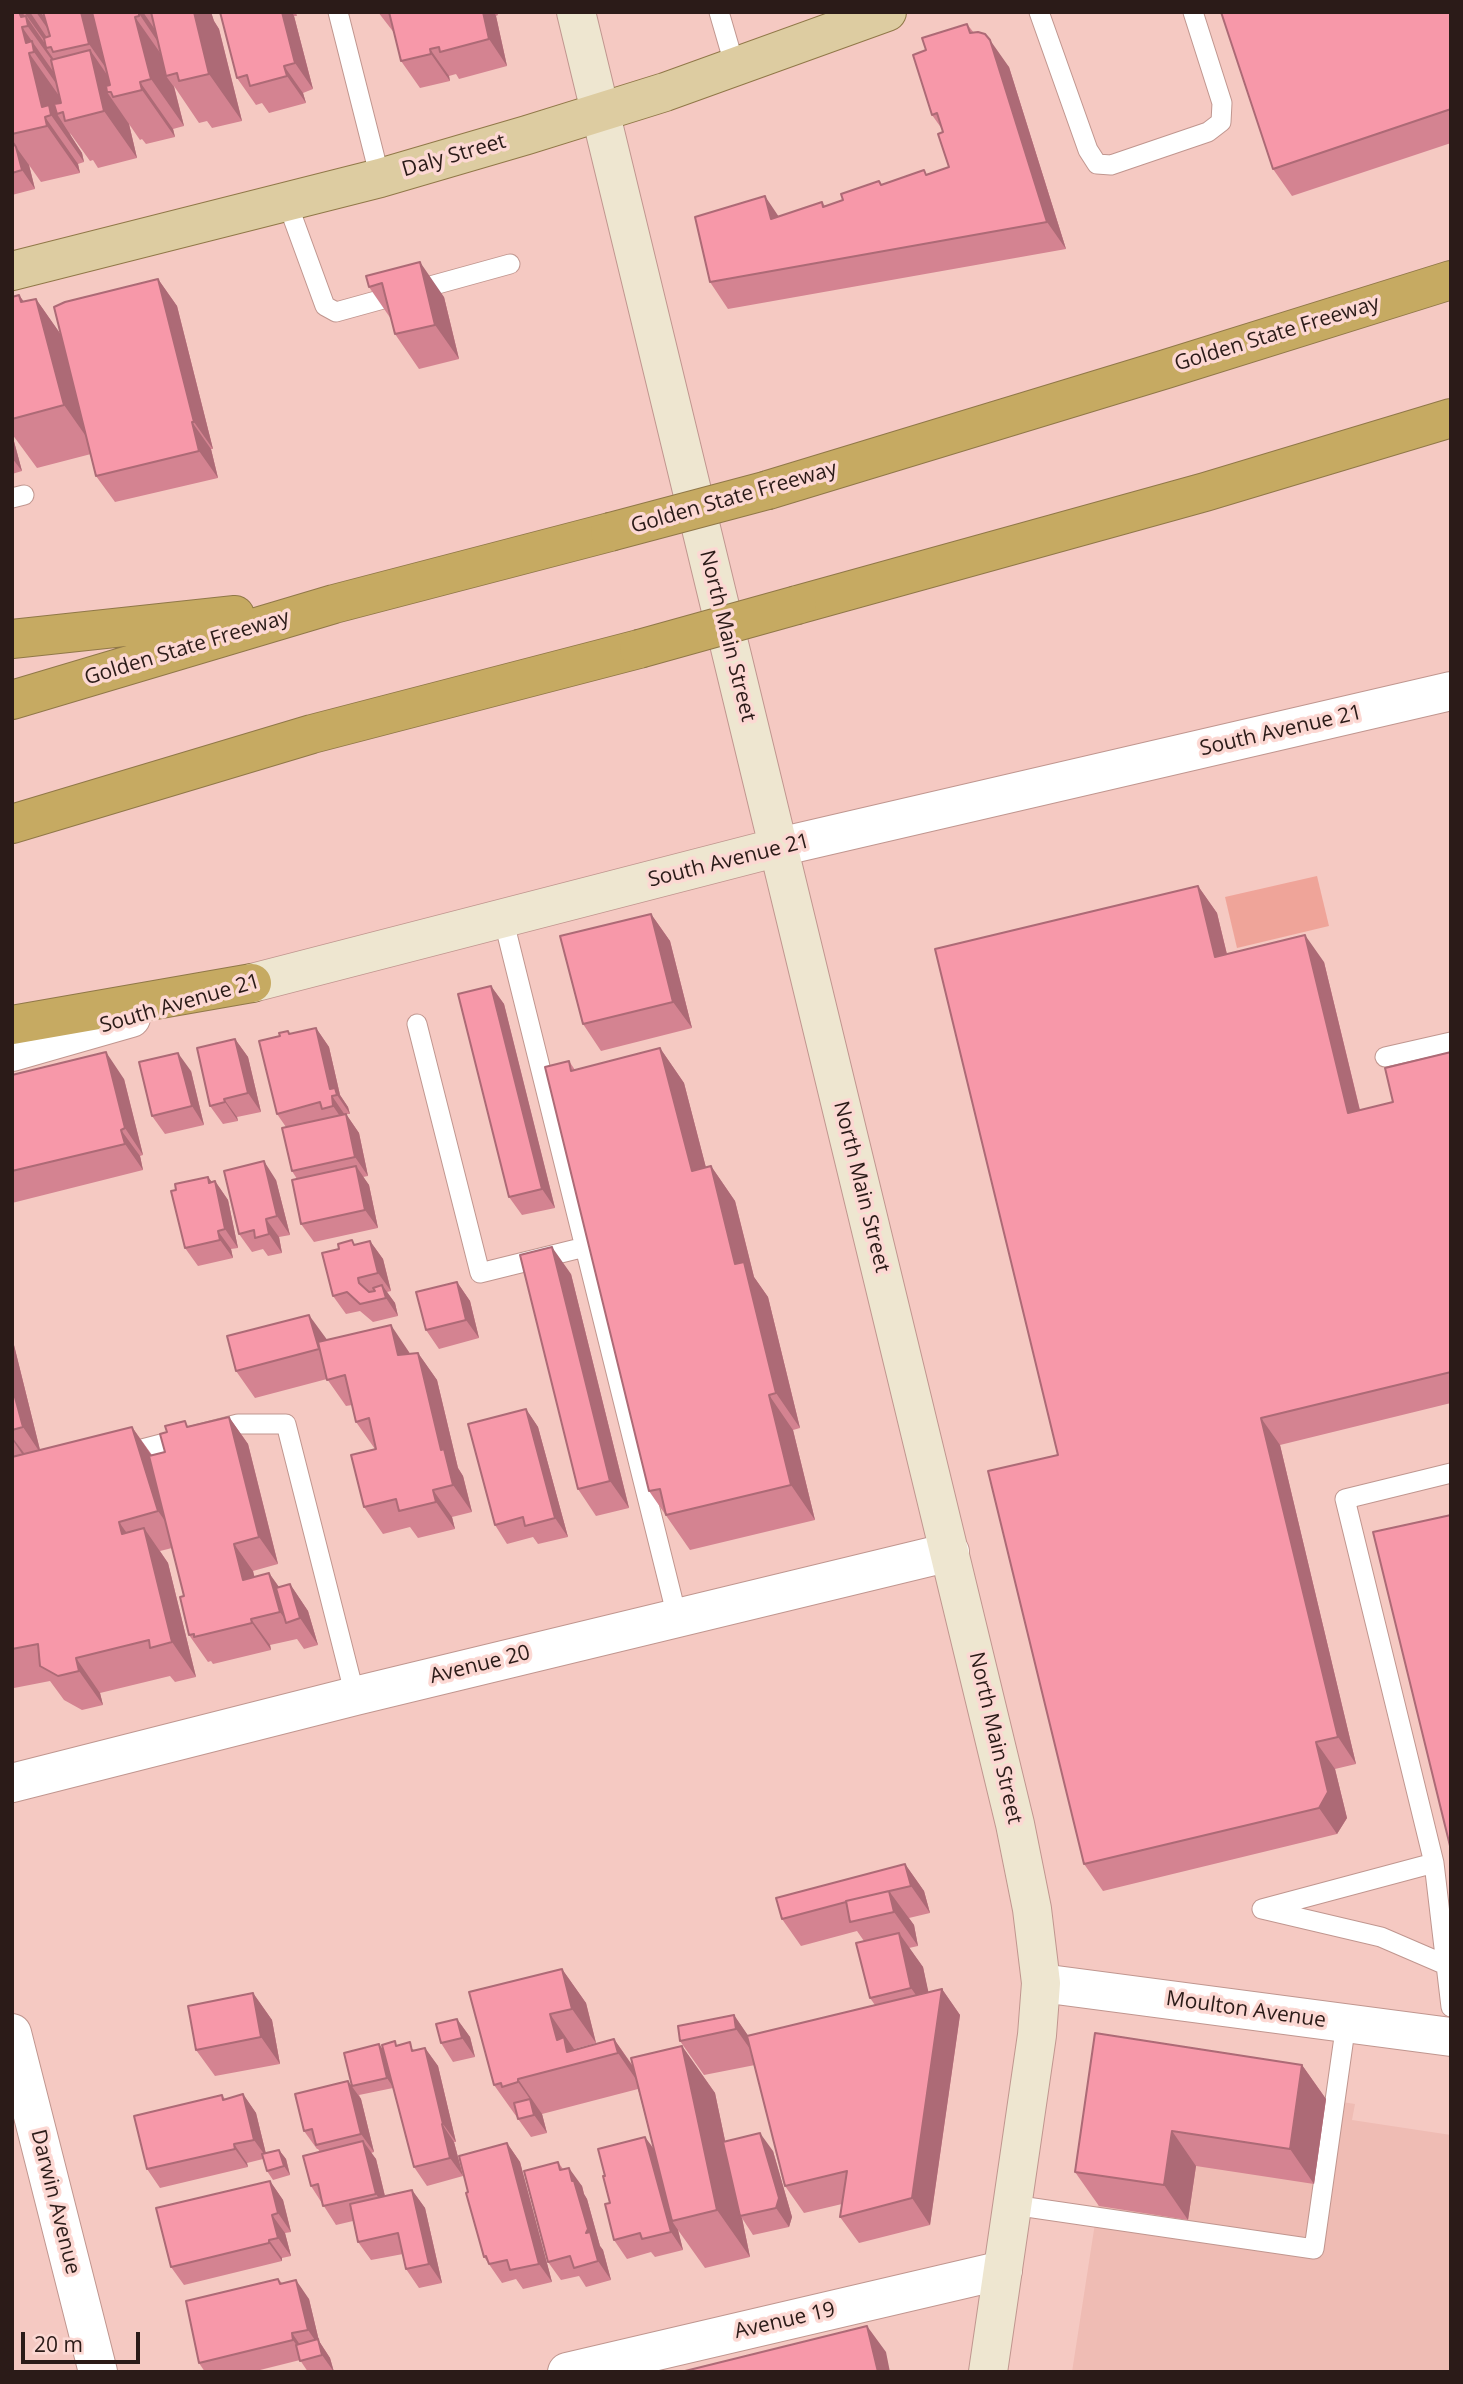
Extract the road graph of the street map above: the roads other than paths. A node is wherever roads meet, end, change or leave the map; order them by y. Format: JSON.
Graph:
{"nodes":[{"id":1,"x":338,"y":12,"type":"edge"},
{"id":2,"x":576,"y":12,"type":"edge"},
{"id":3,"x":719,"y":12,"type":"edge"},
{"id":4,"x":887,"y":12,"type":"edge"},
{"id":5,"x":1039,"y":12,"type":"edge"},
{"id":6,"x":1193,"y":12,"type":"edge"},
{"id":7,"x":735,"y":67,"type":"junction"},
{"id":8,"x":600,"y":112,"type":"junction"},
{"id":9,"x":380,"y":178,"type":"junction"},
{"id":10,"x":287,"y":202,"type":"junction"},
{"id":11,"x":510,"y":264,"type":"dead end"},
{"id":12,"x":12,"y":271,"type":"edge"},
{"id":13,"x":1451,"y":280,"type":"edge"},
{"id":14,"x":1451,"y":418,"type":"edge"},
{"id":15,"x":334,"y":604,"type":"junction"},
{"id":16,"x":12,"y":639,"type":"edge"},
{"id":17,"x":1451,"y":691,"type":"edge"},
{"id":18,"x":12,"y":700,"type":"edge"},
{"id":19,"x":12,"y":824,"type":"edge"},
{"id":20,"x":779,"y":848,"type":"junction"},
{"id":21,"x":503,"y":918,"type":"junction"},
{"id":22,"x":252,"y":983,"type":"junction"},
{"id":23,"x":417,"y":1024,"type":"dead end"},
{"id":24,"x":12,"y":1025,"type":"edge"},
{"id":25,"x":1451,"y":1042,"type":"edge"},
{"id":26,"x":12,"y":1052,"type":"edge"},
{"id":27,"x":1385,"y":1057,"type":"dead end"},
{"id":28,"x":585,"y":1247,"type":"junction"},
{"id":29,"x":105,"y":1458,"type":"edge"},
{"id":30,"x":1451,"y":1473,"type":"edge"},
{"id":31,"x":950,"y":1552,"type":"junction"},
{"id":32,"x":677,"y":1617,"type":"junction"},
{"id":33,"x":355,"y":1696,"type":"junction"},
{"id":34,"x":12,"y":1783,"type":"edge"},
{"id":35,"x":1434,"y":1863,"type":"junction"},
{"id":36,"x":1446,"y":1965,"type":"junction"},
{"id":37,"x":1041,"y":1983,"type":"junction"},
{"id":38,"x":1451,"y":2007,"type":"edge"},
{"id":39,"x":1346,"y":2024,"type":"junction"},
{"id":40,"x":12,"y":2033,"type":"edge"},
{"id":41,"x":1451,"y":2038,"type":"edge"},
{"id":42,"x":1013,"y":2204,"type":"junction"},
{"id":43,"x":1003,"y":2270,"type":"junction"},
{"id":44,"x":98,"y":2372,"type":"edge"},
{"id":45,"x":568,"y":2372,"type":"edge"},
{"id":46,"x":989,"y":2372,"type":"edge"}],
"edges":[{"from":1,"to":9,"type":"lane"},
{"from":2,"to":8,"type":"main road","name":"North Main Street"},
{"from":3,"to":7,"type":"lane"},
{"from":4,"to":7,"type":"main road","name":"Daly Street"},
{"from":5,"to":6,"type":"lane"},
{"from":7,"to":8,"type":"main road","name":"Daly Street"},
{"from":8,"to":9,"type":"main road","name":"Daly Street"},
{"from":8,"to":20,"type":"main road","name":"North Main Street"},
{"from":9,"to":10,"type":"main road","name":"Daly Street"},
{"from":10,"to":11,"type":"lane"},
{"from":10,"to":12,"type":"main road","name":"Daly Street"},
{"from":13,"to":15,"type":"highway","name":"Golden State Freeway","bridge":true},
{"from":14,"to":19,"type":"highway","bridge":true},
{"from":15,"to":16,"type":"highway"},
{"from":15,"to":18,"type":"highway","name":"Golden State Freeway"},
{"from":17,"to":20,"type":"street","name":"South Avenue 21"},
{"from":20,"to":21,"type":"main road","name":"South Avenue 21"},
{"from":20,"to":31,"type":"main road","name":"North Main Street"},
{"from":21,"to":22,"type":"main road","name":"South Avenue 21"},
{"from":21,"to":28,"type":"lane"},
{"from":22,"to":24,"type":"highway"},
{"from":22,"to":26,"type":"street","name":"South Avenue 21"},
{"from":23,"to":28,"type":"lane"},
{"from":25,"to":27,"type":"lane"},
{"from":28,"to":32,"type":"lane"},
{"from":29,"to":33,"type":"lane"},
{"from":30,"to":35,"type":"lane"},
{"from":31,"to":32,"type":"street","name":"Avenue 20"},
{"from":31,"to":37,"type":"main road","name":"North Main Street"},
{"from":32,"to":33,"type":"street","name":"Avenue 20"},
{"from":33,"to":34,"type":"street","name":"Avenue 20"},
{"from":35,"to":36,"type":"lane"},
{"from":35,"to":36,"type":"lane"},
{"from":36,"to":38,"type":"lane"},
{"from":37,"to":39,"type":"street","name":"Moulton Avenue"},
{"from":37,"to":42,"type":"main road","name":"North Main Street"},
{"from":39,"to":41,"type":"street","name":"Moulton Avenue"},
{"from":39,"to":42,"type":"lane"},
{"from":40,"to":44,"type":"street","name":"Darwin Avenue"},
{"from":42,"to":43,"type":"main road","name":"North Main Street"},
{"from":43,"to":45,"type":"street","name":"Avenue 19"},
{"from":43,"to":46,"type":"main road","name":"North Main Street"}]}
